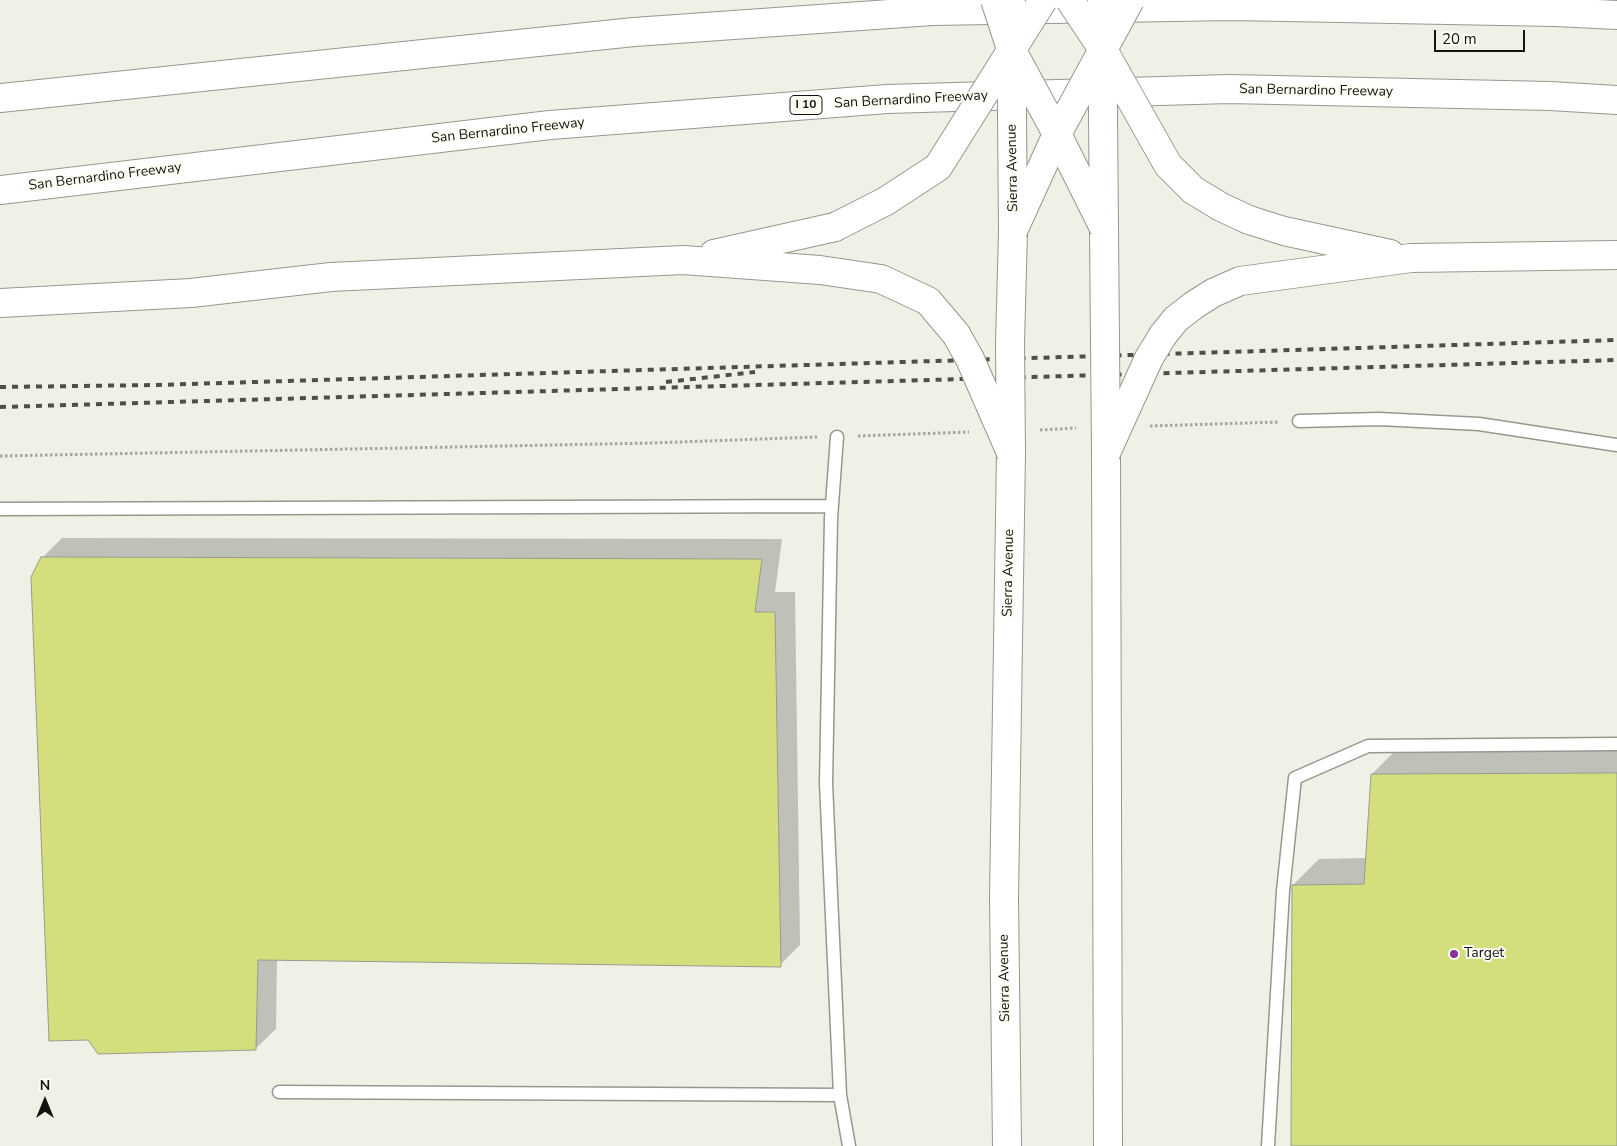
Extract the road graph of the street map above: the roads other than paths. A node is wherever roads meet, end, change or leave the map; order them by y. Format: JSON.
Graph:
{"nodes":[{"id":1,"x":995,"y":0,"type":"edge"},
{"id":2,"x":1011,"y":0,"type":"edge"},
{"id":3,"x":1043,"y":0,"type":"edge"},
{"id":4,"x":1070,"y":0,"type":"edge"},
{"id":5,"x":1102,"y":0,"type":"edge"},
{"id":6,"x":1130,"y":0,"type":"edge"},
{"id":7,"x":1617,"y":15,"type":"edge"},
{"id":8,"x":1102,"y":48,"type":"junction"},
{"id":9,"x":1011,"y":49,"type":"junction"},
{"id":10,"x":0,"y":98,"type":"edge"},
{"id":11,"x":1617,"y":100,"type":"edge"},
{"id":12,"x":1058,"y":134,"type":"junction"},
{"id":13,"x":0,"y":190,"type":"edge"},
{"id":14,"x":1104,"y":228,"type":"junction"},
{"id":15,"x":1013,"y":231,"type":"junction"},
{"id":16,"x":1617,"y":254,"type":"edge"},
{"id":17,"x":1411,"y":258,"type":"junction"},
{"id":18,"x":683,"y":260,"type":"junction"},
{"id":19,"x":0,"y":303,"type":"edge"},
{"id":20,"x":1299,"y":421,"type":"road end"},
{"id":21,"x":837,"y":437,"type":"road end"},
{"id":22,"x":1617,"y":445,"type":"edge"},
{"id":23,"x":1011,"y":453,"type":"junction"},
{"id":24,"x":1106,"y":453,"type":"junction"},
{"id":25,"x":832,"y":506,"type":"junction"},
{"id":26,"x":0,"y":509,"type":"edge"},
{"id":27,"x":1617,"y":744,"type":"edge"},
{"id":28,"x":279,"y":1092,"type":"dead end"},
{"id":29,"x":840,"y":1095,"type":"junction"},
{"id":30,"x":850,"y":1146,"type":"edge"},
{"id":31,"x":1007,"y":1146,"type":"edge"},
{"id":32,"x":1108,"y":1146,"type":"edge"},
{"id":33,"x":1268,"y":1146,"type":"edge"}],
"edges":[{"from":1,"to":9,"type":"main road","bridge":true},
{"from":2,"to":9,"type":"main road","name":"Sierra Avenue","bridge":true},
{"from":3,"to":9,"type":"main road","bridge":true},
{"from":4,"to":8,"type":"main road","bridge":true},
{"from":5,"to":8,"type":"main road","bridge":true},
{"from":6,"to":8,"type":"main road","bridge":true},
{"from":7,"to":10,"type":"main road"},
{"from":8,"to":12,"type":"main road","bridge":true},
{"from":8,"to":14,"type":"main road","bridge":true},
{"from":8,"to":17,"type":"main road","bridge":true},
{"from":9,"to":12,"type":"main road","bridge":true},
{"from":9,"to":15,"type":"main road","name":"Sierra Avenue","bridge":true},
{"from":9,"to":18,"type":"main road","bridge":true},
{"from":11,"to":13,"type":"main road","name":"San Bernardino Freeway","number":"I 10"},
{"from":12,"to":14,"type":"main road","bridge":true},
{"from":12,"to":15,"type":"main road","bridge":true},
{"from":14,"to":24,"type":"main road","bridge":true},
{"from":15,"to":23,"type":"main road","name":"Sierra Avenue","bridge":true},
{"from":16,"to":17,"type":"main road"},
{"from":17,"to":24,"type":"main road","bridge":true},
{"from":18,"to":19,"type":"main road"},
{"from":18,"to":23,"type":"main road","bridge":true},
{"from":20,"to":22,"type":"lane"},
{"from":21,"to":25,"type":"lane"},
{"from":23,"to":31,"type":"main road","name":"Sierra Avenue"},
{"from":24,"to":32,"type":"main road"},
{"from":25,"to":26,"type":"lane"},
{"from":25,"to":29,"type":"lane"},
{"from":27,"to":33,"type":"lane"},
{"from":28,"to":29,"type":"lane"},
{"from":29,"to":30,"type":"lane"}]}
